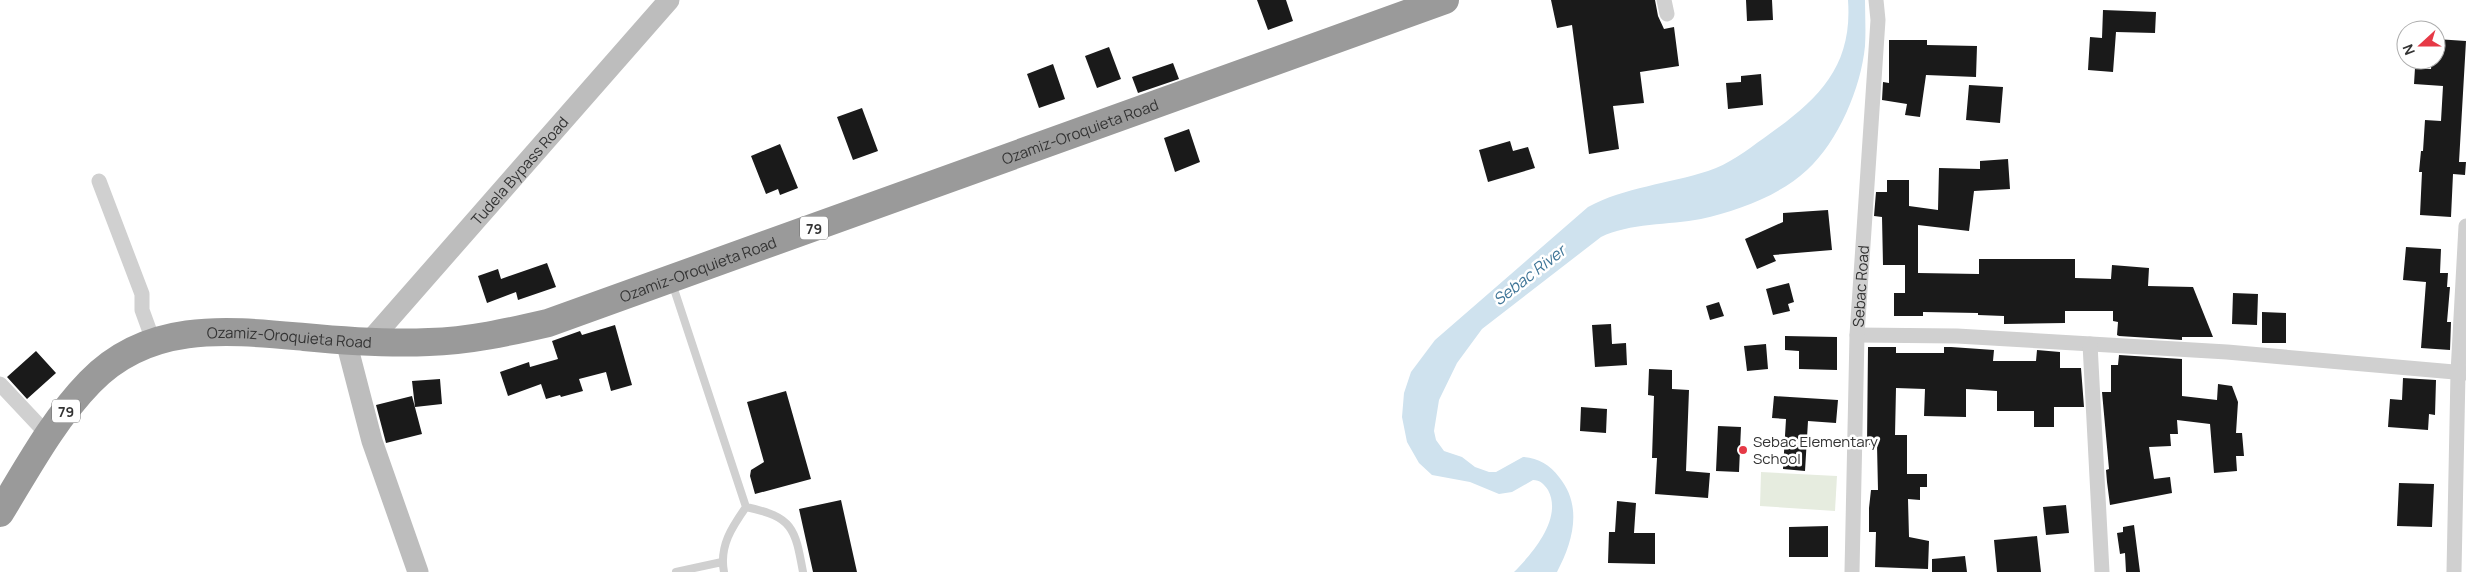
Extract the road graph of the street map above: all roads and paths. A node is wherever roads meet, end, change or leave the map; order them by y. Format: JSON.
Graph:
{"nodes":[{"id":1,"x":669,"y":0,"type":"edge"},
{"id":2,"x":1445,"y":0,"type":"edge"},
{"id":3,"x":1876,"y":0,"type":"edge"},
{"id":4,"x":99,"y":181,"type":"dead end"},
{"id":5,"x":2466,"y":226,"type":"edge"},
{"id":6,"x":671,"y":279,"type":"junction"},
{"id":7,"x":1857,"y":335,"type":"junction"},
{"id":8,"x":358,"y":341,"type":"junction"},
{"id":9,"x":154,"y":343,"type":"junction"},
{"id":10,"x":2090,"y":344,"type":"junction"},
{"id":11,"x":2462,"y":373,"type":"edge"},
{"id":12,"x":0,"y":384,"type":"edge"},
{"id":13,"x":48,"y":434,"type":"junction"},
{"id":14,"x":746,"y":506,"type":"junction"},
{"id":15,"x":0,"y":514,"type":"edge"},
{"id":16,"x":722,"y":562,"type":"junction"},
{"id":17,"x":418,"y":572,"type":"edge"},
{"id":18,"x":676,"y":572,"type":"edge"},
{"id":19,"x":724,"y":572,"type":"edge"},
{"id":20,"x":803,"y":572,"type":"edge"},
{"id":21,"x":1852,"y":572,"type":"edge"},
{"id":22,"x":2102,"y":572,"type":"edge"},
{"id":23,"x":2454,"y":572,"type":"edge"}],
"edges":[{"from":1,"to":8,"type":"main road","name":"Tudela Bypass Road"},
{"from":2,"to":6,"type":"highway","name":"Ozamiz-Oroquieta Road","number":"79"},
{"from":3,"to":7,"type":"street","name":"Sebac Road"},
{"from":4,"to":9,"type":"street"},
{"from":5,"to":11,"type":"street"},
{"from":6,"to":8,"type":"highway","name":"Ozamiz-Oroquieta Road","number":"79"},
{"from":6,"to":14,"type":"lane"},
{"from":7,"to":10,"type":"street"},
{"from":7,"to":21,"type":"street","name":"Sebac Road"},
{"from":8,"to":9,"type":"highway","name":"Ozamiz-Oroquieta Road","number":"79"},
{"from":8,"to":17,"type":"main road"},
{"from":9,"to":13,"type":"highway","name":"Ozamiz-Oroquieta Road","number":"79"},
{"from":10,"to":11,"type":"street"},
{"from":10,"to":22,"type":"street"},
{"from":11,"to":23,"type":"street"},
{"from":12,"to":13,"type":"street"},
{"from":13,"to":15,"type":"highway","name":"Ozamiz-Oroquieta Road","number":"79"},
{"from":14,"to":16,"type":"lane"},
{"from":14,"to":20,"type":"lane"},
{"from":16,"to":18,"type":"lane"},
{"from":16,"to":19,"type":"lane"}]}
